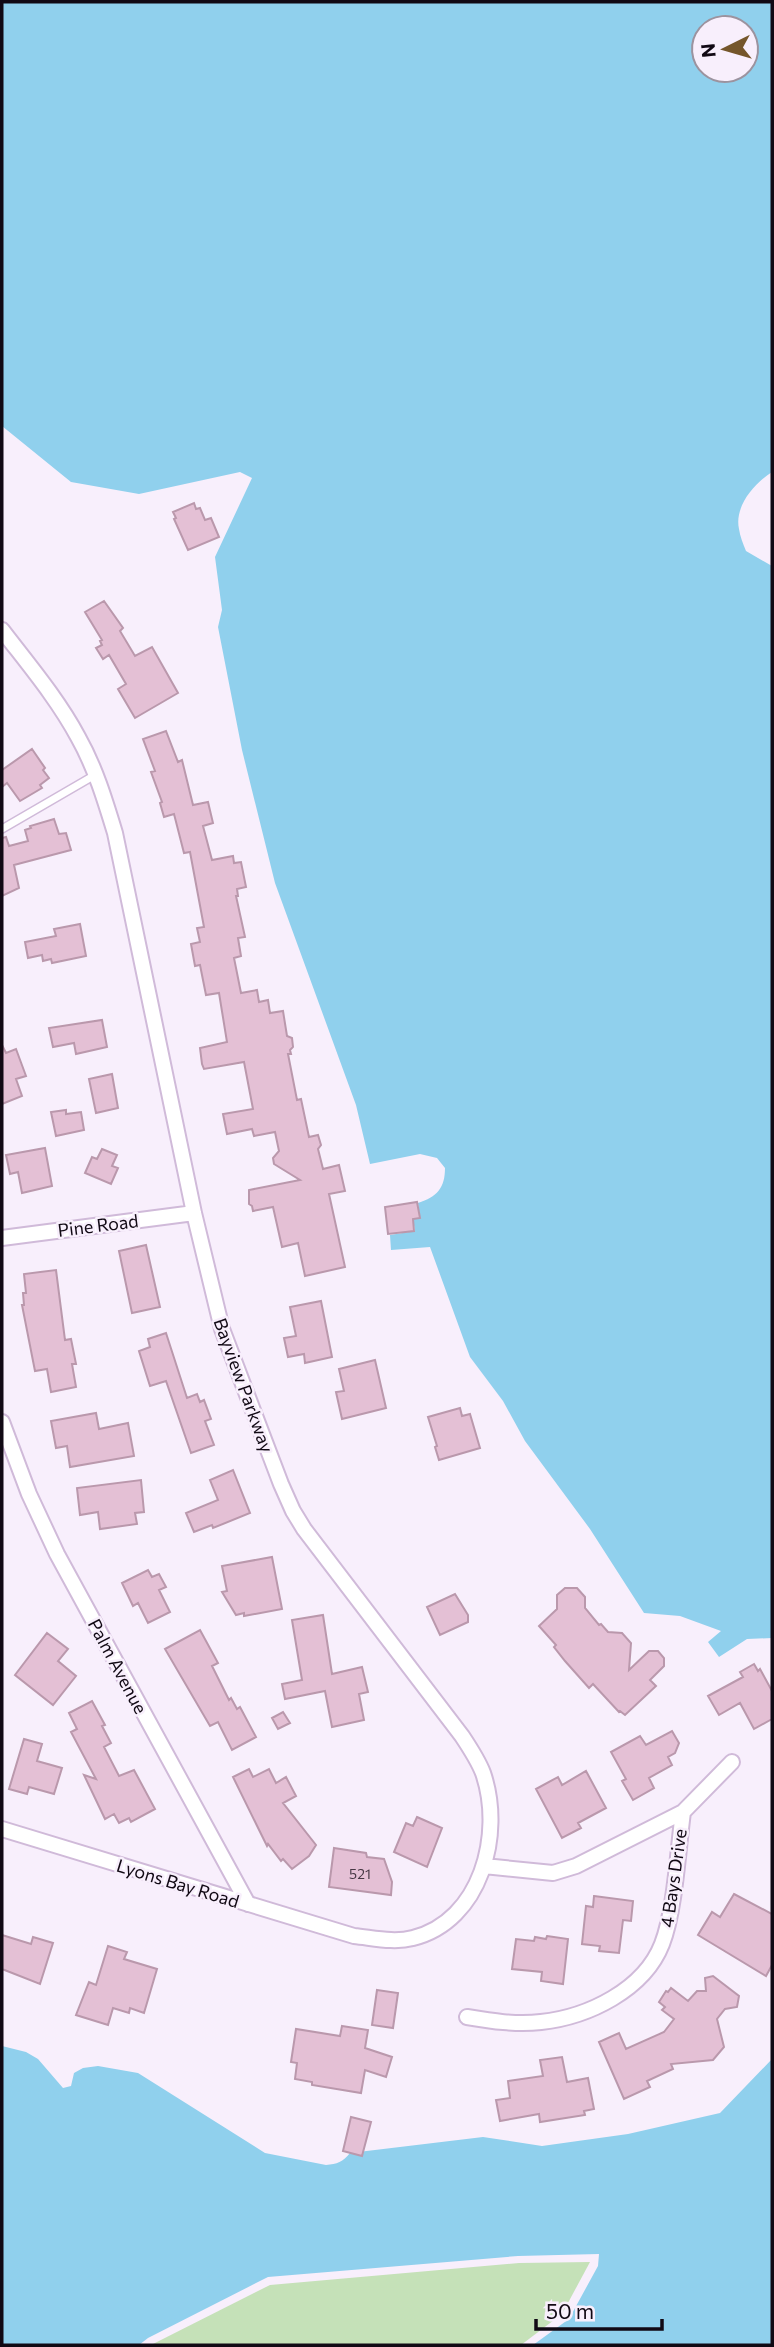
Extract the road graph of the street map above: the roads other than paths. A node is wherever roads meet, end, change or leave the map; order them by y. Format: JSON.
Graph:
{"nodes":[{"id":1,"x":2,"y":630,"type":"edge"},
{"id":2,"x":96,"y":775,"type":"junction"},
{"id":3,"x":2,"y":829,"type":"edge"},
{"id":4,"x":194,"y":1213,"type":"junction"},
{"id":5,"x":2,"y":1238,"type":"edge"},
{"id":6,"x":2,"y":1422,"type":"edge"},
{"id":7,"x":732,"y":1762,"type":"dead end"},
{"id":8,"x":683,"y":1812,"type":"junction"},
{"id":9,"x":2,"y":1829,"type":"edge"},
{"id":10,"x":484,"y":1866,"type":"junction"},
{"id":11,"x":248,"y":1904,"type":"junction"},
{"id":12,"x":354,"y":1936,"type":"joint"},
{"id":13,"x":467,"y":2017,"type":"dead end"}],
"edges":[{"from":1,"to":2,"type":"street","name":"Bayview Parkway"},
{"from":2,"to":3,"type":"lane"},
{"from":2,"to":4,"type":"street","name":"Bayview Parkway"},
{"from":4,"to":5,"type":"street","name":"Pine Road"},
{"from":4,"to":10,"type":"street","name":"Bayview Parkway"},
{"from":6,"to":11,"type":"street","name":"Palm Avenue"},
{"from":7,"to":8,"type":"street"},
{"from":8,"to":10,"type":"street","name":"4 Bays Drive"},
{"from":8,"to":13,"type":"street","name":"4 Bays Drive"},
{"from":9,"to":11,"type":"street","name":"Lyons Bay Road"},
{"from":10,"to":12,"type":"street","name":"Bayview Parkway"},
{"from":11,"to":12,"type":"street","name":"Lyons Bay Road"}]}
